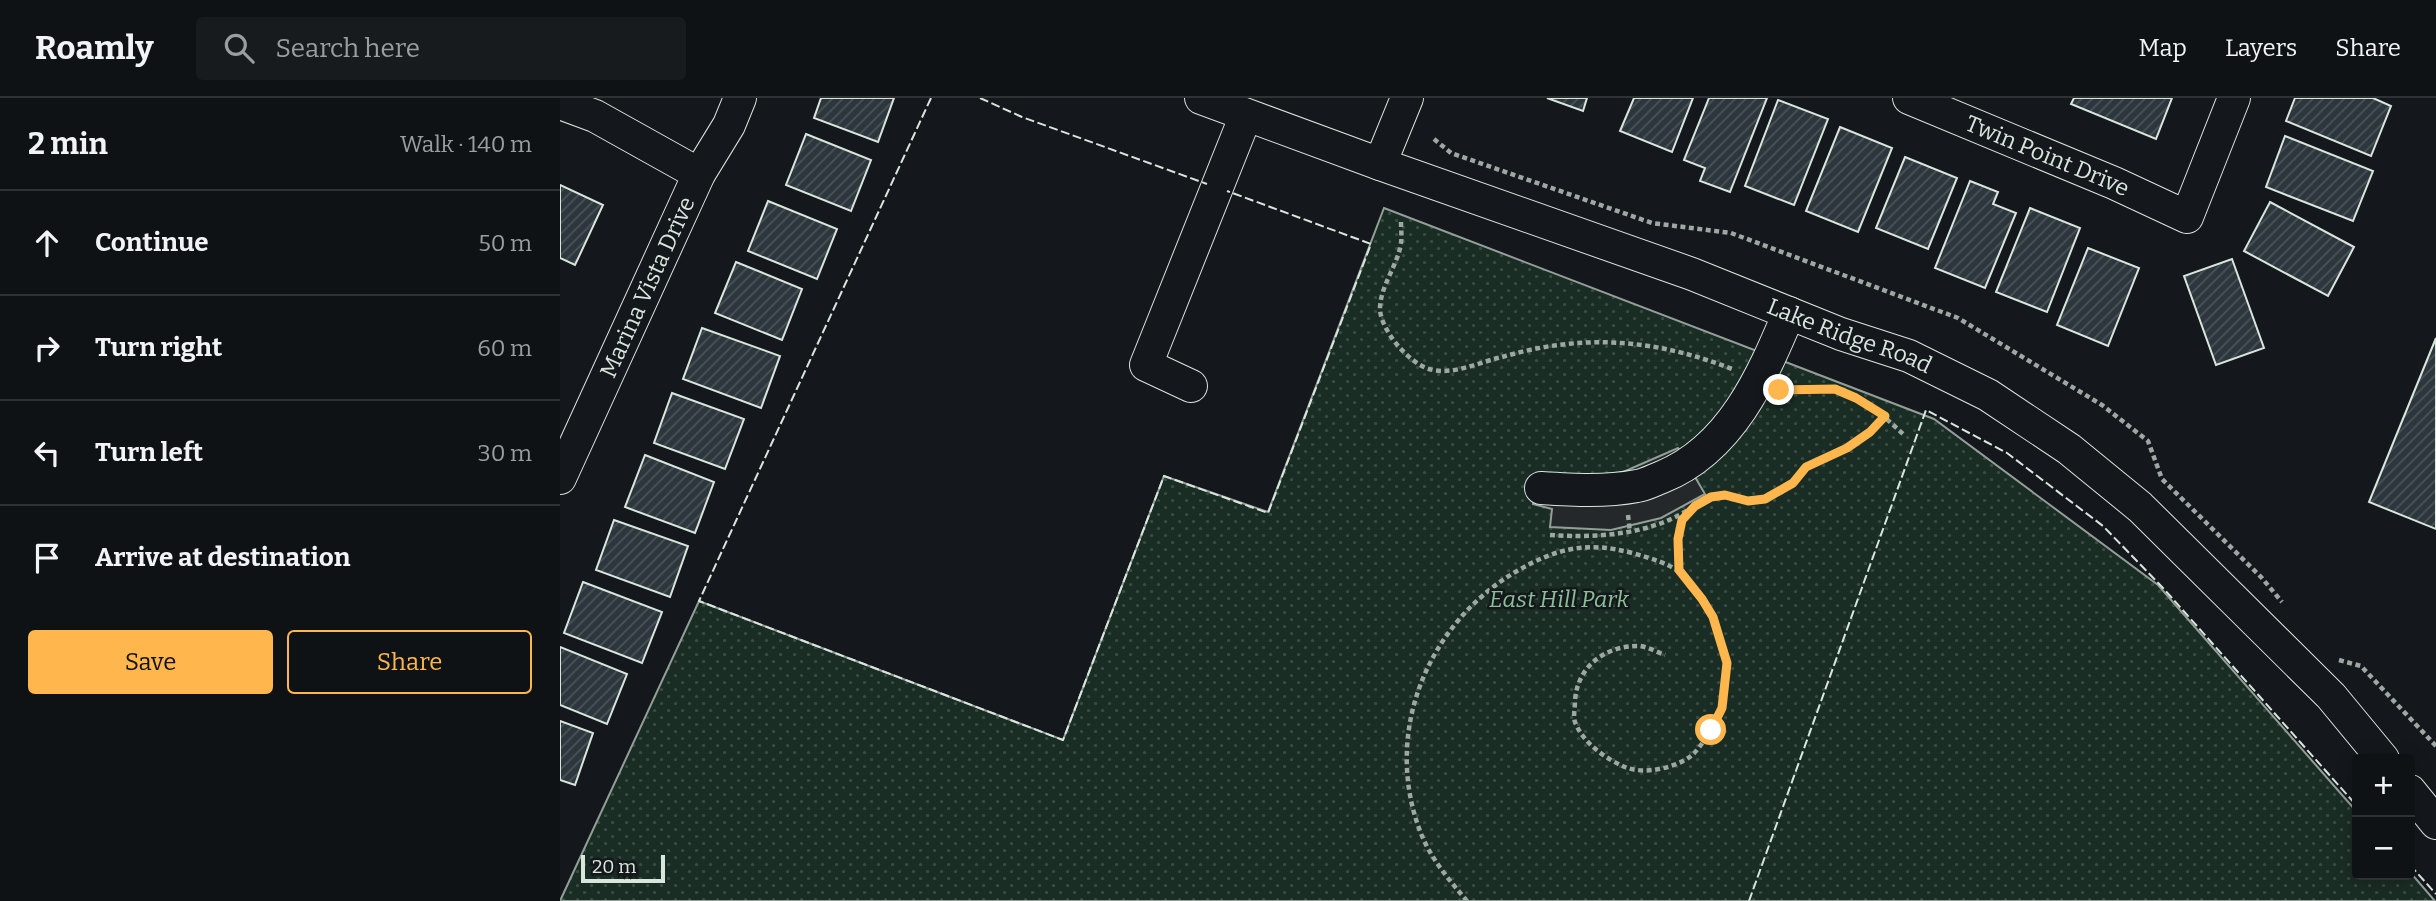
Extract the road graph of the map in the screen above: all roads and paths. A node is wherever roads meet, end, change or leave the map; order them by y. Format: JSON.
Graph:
{"nodes":[{"id":1,"x":740,"y":98,"type":"edge"},
{"id":2,"x":1201,"y":98,"type":"edge"},
{"id":3,"x":1407,"y":98,"type":"edge"},
{"id":4,"x":1909,"y":98,"type":"edge"},
{"id":5,"x":2234,"y":98,"type":"edge"},
{"id":6,"x":560,"y":103,"type":"edge"},
{"id":7,"x":1245,"y":115,"type":"junction"},
{"id":8,"x":1380,"y":164,"type":"junction"},
{"id":9,"x":699,"y":174,"type":"junction"},
{"id":10,"x":1401,"y":222,"type":"dead end"},
{"id":11,"x":1789,"y":313,"type":"junction"},
{"id":12,"x":1759,"y":382,"type":"junction"},
{"id":13,"x":1191,"y":386,"type":"dead end"},
{"id":14,"x":1885,"y":416,"type":"junction"},
{"id":15,"x":1905,"y":436,"type":"dead end"},
{"id":16,"x":560,"y":478,"type":"edge"},
{"id":17,"x":1541,"y":488,"type":"dead end"},
{"id":18,"x":1695,"y":506,"type":"junction"},
{"id":19,"x":1550,"y":535,"type":"dead end"},
{"id":20,"x":1679,"y":570,"type":"junction"},
{"id":21,"x":1665,"y":655,"type":"dead end"},
{"id":22,"x":2379,"y":754,"type":"edge"},
{"id":23,"x":2415,"y":797,"type":"edge"},
{"id":24,"x":2436,"y":823,"type":"edge"},
{"id":25,"x":1467,"y":901,"type":"edge"}],
"edges":[{"from":1,"to":9,"type":"street","name":"Marina Vista Drive"},
{"from":2,"to":7,"type":"street","name":"Lake Ridge Road"},
{"from":3,"to":8,"type":"street"},
{"from":4,"to":5,"type":"street","name":"Twin Point Drive"},
{"from":6,"to":9,"type":"street"},
{"from":7,"to":8,"type":"street","name":"Lake Ridge Road"},
{"from":7,"to":13,"type":"street"},
{"from":8,"to":11,"type":"street","name":"Lake Ridge Road"},
{"from":9,"to":16,"type":"street","name":"Marina Vista Drive"},
{"from":10,"to":12,"type":"path"},
{"from":11,"to":12,"type":"street"},
{"from":11,"to":22,"type":"street","name":"Lake Ridge Road"},
{"from":12,"to":14,"type":"path"},
{"from":12,"to":17,"type":"street"},
{"from":14,"to":15,"type":"path"},
{"from":14,"to":18,"type":"path"},
{"from":18,"to":19,"type":"path"},
{"from":18,"to":20,"type":"path"},
{"from":20,"to":21,"type":"path"},
{"from":20,"to":25,"type":"path"},
{"from":23,"to":24,"type":"street"}]}
